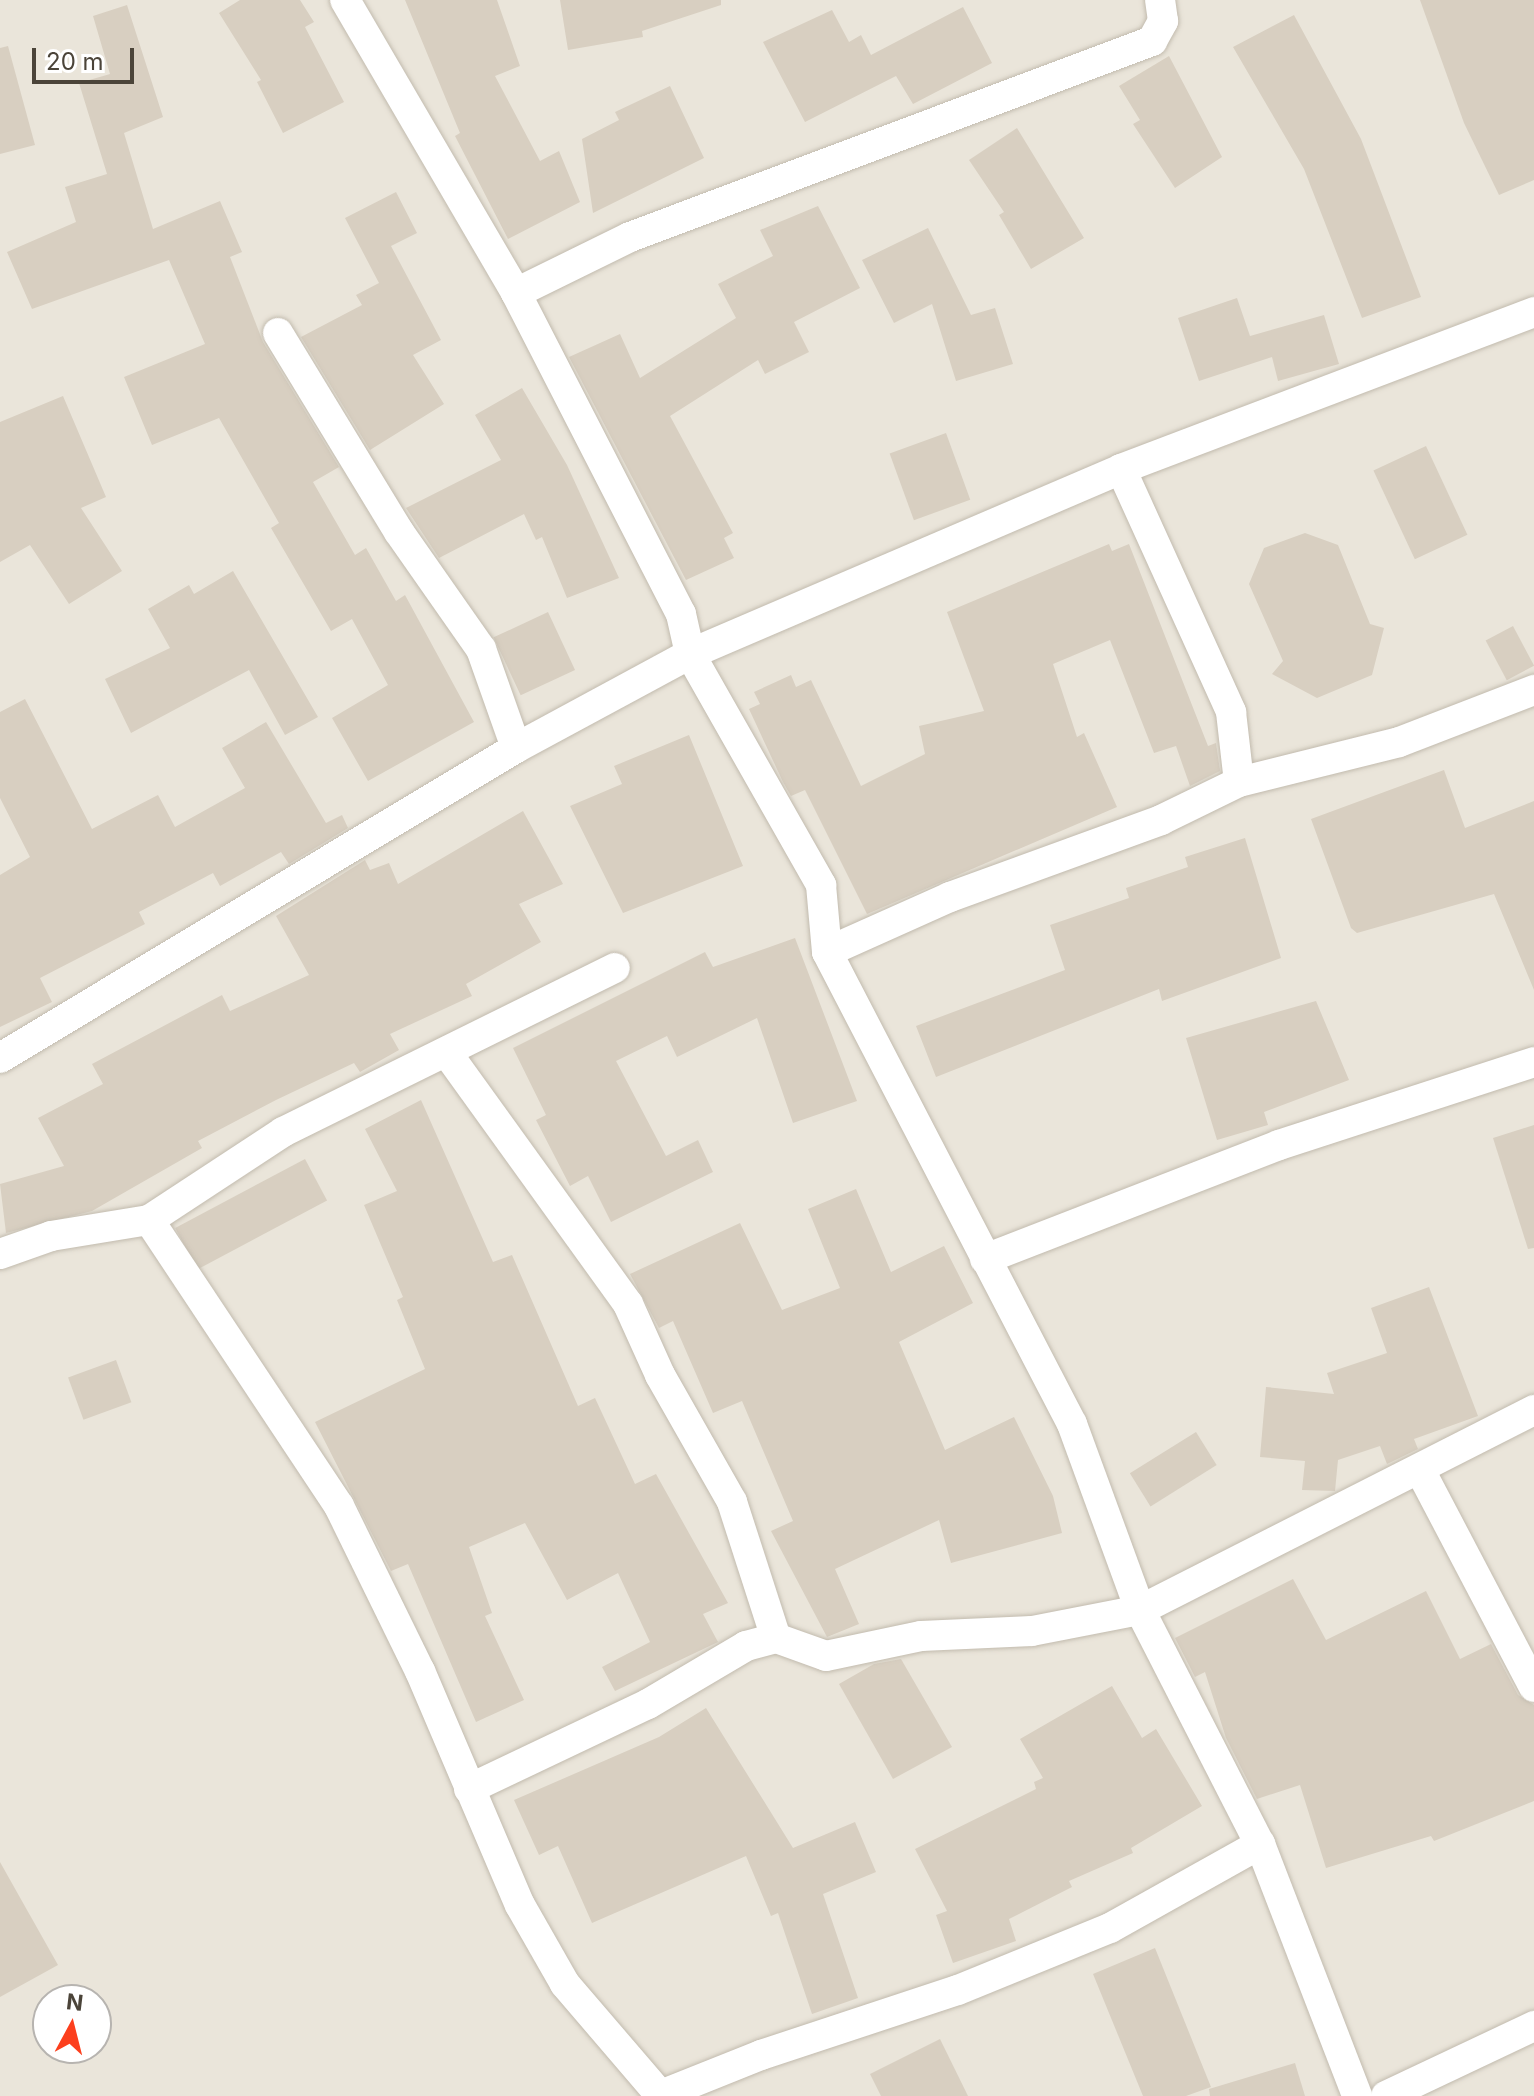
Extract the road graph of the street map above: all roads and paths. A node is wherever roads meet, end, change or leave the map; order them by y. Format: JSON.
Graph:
{"nodes":[{"id":1,"x":345,"y":0,"type":"edge"},
{"id":2,"x":1160,"y":0,"type":"edge"},
{"id":3,"x":516,"y":293,"type":"junction"},
{"id":4,"x":1534,"y":312,"type":"edge"},
{"id":5,"x":278,"y":333,"type":"dead end"},
{"id":6,"x":1121,"y":469,"type":"junction"},
{"id":7,"x":690,"y":654,"type":"junction"},
{"id":8,"x":1534,"y":690,"type":"edge"},
{"id":9,"x":516,"y":748,"type":"junction"},
{"id":10,"x":1239,"y":782,"type":"junction"},
{"id":11,"x":827,"y":952,"type":"junction"},
{"id":12,"x":615,"y":968,"type":"dead end"},
{"id":13,"x":447,"y":1053,"type":"junction"},
{"id":14,"x":0,"y":1058,"type":"edge"},
{"id":15,"x":1534,"y":1062,"type":"edge"},
{"id":16,"x":149,"y":1220,"type":"junction"},
{"id":17,"x":0,"y":1254,"type":"edge"},
{"id":18,"x":985,"y":1259,"type":"junction"},
{"id":19,"x":1534,"y":1410,"type":"edge"},
{"id":20,"x":1420,"y":1470,"type":"junction"},
{"id":21,"x":1140,"y":1610,"type":"junction"},
{"id":22,"x":776,"y":1638,"type":"junction"},
{"id":23,"x":1534,"y":1687,"type":"edge"},
{"id":24,"x":469,"y":1789,"type":"junction"},
{"id":25,"x":1260,"y":1844,"type":"junction"},
{"id":26,"x":1534,"y":2026,"type":"edge"},
{"id":27,"x":661,"y":2096,"type":"edge"},
{"id":28,"x":1357,"y":2096,"type":"edge"},
{"id":29,"x":1386,"y":2096,"type":"edge"}],
"edges":[{"from":1,"to":3,"type":"street"},
{"from":2,"to":3,"type":"street"},
{"from":3,"to":7,"type":"street"},
{"from":4,"to":6,"type":"street"},
{"from":5,"to":9,"type":"street"},
{"from":6,"to":7,"type":"street"},
{"from":6,"to":10,"type":"street"},
{"from":7,"to":9,"type":"street"},
{"from":7,"to":11,"type":"street"},
{"from":8,"to":10,"type":"street"},
{"from":9,"to":14,"type":"street"},
{"from":10,"to":11,"type":"street"},
{"from":11,"to":18,"type":"street"},
{"from":12,"to":13,"type":"street"},
{"from":13,"to":16,"type":"street"},
{"from":13,"to":22,"type":"street"},
{"from":15,"to":18,"type":"street"},
{"from":16,"to":17,"type":"street"},
{"from":16,"to":24,"type":"street"},
{"from":18,"to":21,"type":"street"},
{"from":19,"to":20,"type":"street"},
{"from":20,"to":21,"type":"street"},
{"from":20,"to":23,"type":"street"},
{"from":21,"to":22,"type":"street"},
{"from":21,"to":25,"type":"street"},
{"from":22,"to":24,"type":"street"},
{"from":24,"to":27,"type":"street"},
{"from":25,"to":27,"type":"street"},
{"from":25,"to":28,"type":"street"},
{"from":26,"to":29,"type":"street"}]}
